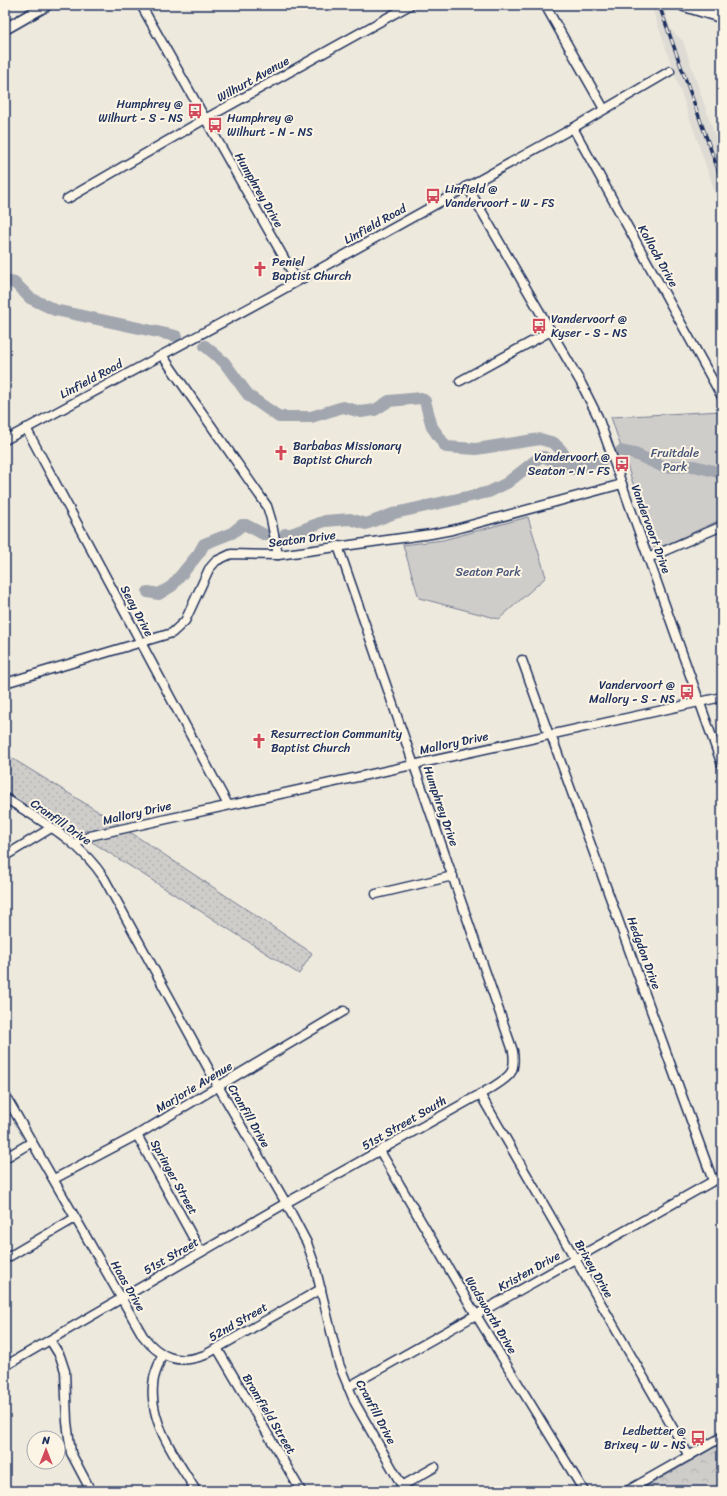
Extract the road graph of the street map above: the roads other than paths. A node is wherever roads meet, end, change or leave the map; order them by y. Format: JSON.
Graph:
{"nodes":[{"id":1,"x":141,"y":5,"type":"edge"},
{"id":2,"x":410,"y":5,"type":"edge"},
{"id":3,"x":545,"y":5,"type":"edge"},
{"id":4,"x":683,"y":5,"type":"edge"},
{"id":5,"x":41,"y":6,"type":"edge"},
{"id":6,"x":722,"y":17,"type":"edge"},
{"id":7,"x":5,"y":29,"type":"edge"},
{"id":8,"x":670,"y":71,"type":"dead end"},
{"id":9,"x":604,"y":109,"type":"junction"},
{"id":10,"x":205,"y":119,"type":"junction"},
{"id":11,"x":573,"y":128,"type":"junction"},
{"id":12,"x":467,"y":186,"type":"junction"},
{"id":13,"x":67,"y":200,"type":"dead end"},
{"id":14,"x":297,"y":281,"type":"junction"},
{"id":15,"x":551,"y":331,"type":"junction"},
{"id":16,"x":162,"y":355,"type":"junction"},
{"id":17,"x":460,"y":381,"type":"dead end"},
{"id":18,"x":722,"y":397,"type":"edge"},
{"id":19,"x":26,"y":428,"type":"junction"},
{"id":20,"x":5,"y":440,"type":"edge"},
{"id":21,"x":622,"y":484,"type":"junction"},
{"id":22,"x":722,"y":526,"type":"edge"},
{"id":23,"x":338,"y":546,"type":"junction"},
{"id":24,"x":278,"y":555,"type":"junction"},
{"id":25,"x":648,"y":558,"type":"junction"},
{"id":26,"x":140,"y":643,"type":"junction"},
{"id":27,"x":522,"y":660,"type":"dead end"},
{"id":28,"x":5,"y":683,"type":"edge"},
{"id":29,"x":722,"y":697,"type":"edge"},
{"id":30,"x":700,"y":702,"type":"junction"},
{"id":31,"x":550,"y":735,"type":"junction"},
{"id":32,"x":414,"y":764,"type":"junction"},
{"id":33,"x":722,"y":764,"type":"edge"},
{"id":34,"x":5,"y":798,"type":"edge"},
{"id":35,"x":228,"y":805,"type":"junction"},
{"id":36,"x":51,"y":828,"type":"junction"},
{"id":37,"x":75,"y":844,"type":"junction"},
{"id":38,"x":5,"y":856,"type":"edge"},
{"id":39,"x":453,"y":876,"type":"junction"},
{"id":40,"x":376,"y":894,"type":"dead end"},
{"id":41,"x":344,"y":1011,"type":"dead end"},
{"id":42,"x":513,"y":1051,"type":"joint"},
{"id":43,"x":218,"y":1086,"type":"junction"},
{"id":44,"x":480,"y":1094,"type":"junction"},
{"id":45,"x":5,"y":1095,"type":"edge"},
{"id":46,"x":137,"y":1136,"type":"junction"},
{"id":47,"x":32,"y":1142,"type":"junction"},
{"id":48,"x":380,"y":1150,"type":"junction"},
{"id":49,"x":5,"y":1158,"type":"edge"},
{"id":50,"x":722,"y":1176,"type":"edge"},
{"id":51,"x":54,"y":1179,"type":"junction"},
{"id":52,"x":713,"y":1181,"type":"junction"},
{"id":53,"x":286,"y":1203,"type":"junction"},
{"id":54,"x":75,"y":1218,"type":"junction"},
{"id":55,"x":201,"y":1252,"type":"junction"},
{"id":56,"x":5,"y":1259,"type":"edge"},
{"id":57,"x":574,"y":1259,"type":"junction"},
{"id":58,"x":321,"y":1288,"type":"junction"},
{"id":59,"x":121,"y":1299,"type":"junction"},
{"id":60,"x":476,"y":1315,"type":"junction"},
{"id":61,"x":50,"y":1340,"type":"junction"},
{"id":62,"x":217,"y":1348,"type":"junction"},
{"id":63,"x":162,"y":1354,"type":"junction"},
{"id":64,"x":5,"y":1366,"type":"edge"},
{"id":65,"x":348,"y":1387,"type":"junction"},
{"id":66,"x":722,"y":1437,"type":"edge"},
{"id":67,"x":689,"y":1456,"type":"junction"},
{"id":68,"x":435,"y":1467,"type":"dead end"},
{"id":69,"x":404,"y":1488,"type":"edge"},
{"id":70,"x":91,"y":1491,"type":"edge"},
{"id":71,"x":196,"y":1491,"type":"edge"},
{"id":72,"x":301,"y":1491,"type":"edge"},
{"id":73,"x":584,"y":1491,"type":"edge"},
{"id":74,"x":627,"y":1491,"type":"edge"}],
"edges":[{"from":1,"to":10,"type":"street","name":"Humphrey Drive"},
{"from":2,"to":10,"type":"street","name":"Wilhurt Avenue"},
{"from":3,"to":9,"type":"street"},
{"from":4,"to":6,"type":"main road"},
{"from":5,"to":7,"type":"street"},
{"from":8,"to":9,"type":"street","name":"Linfield Road"},
{"from":9,"to":11,"type":"street","name":"Linfield Road"},
{"from":10,"to":13,"type":"street","name":"Wilhurt Avenue"},
{"from":10,"to":14,"type":"street","name":"Humphrey Drive"},
{"from":11,"to":12,"type":"street","name":"Linfield Road"},
{"from":11,"to":18,"type":"street","name":"Kolloch Drive"},
{"from":12,"to":14,"type":"street","name":"Linfield Road"},
{"from":12,"to":15,"type":"street","name":"Vandervoort Drive"},
{"from":14,"to":16,"type":"street","name":"Linfield Road"},
{"from":15,"to":17,"type":"street"},
{"from":15,"to":21,"type":"street","name":"Vandervoort Drive"},
{"from":16,"to":19,"type":"street","name":"Linfield Road"},
{"from":16,"to":24,"type":"street"},
{"from":19,"to":20,"type":"street","name":"Linfield Road"},
{"from":19,"to":26,"type":"street","name":"Seay Drive"},
{"from":21,"to":23,"type":"street","name":"Seaton Drive"},
{"from":21,"to":25,"type":"street","name":"Vandervoort Drive"},
{"from":22,"to":25,"type":"street"},
{"from":23,"to":24,"type":"street","name":"Seaton Drive"},
{"from":23,"to":32,"type":"street","name":"Humphrey Drive"},
{"from":24,"to":26,"type":"street","name":"Seaton Drive"},
{"from":25,"to":30,"type":"street","name":"Vandervoort Drive"},
{"from":26,"to":28,"type":"street","name":"Seaton Drive"},
{"from":26,"to":35,"type":"street","name":"Seay Drive"},
{"from":27,"to":31,"type":"street","name":"Hedgdon Drive"},
{"from":29,"to":30,"type":"street","name":"Mallory Drive"},
{"from":30,"to":31,"type":"street","name":"Mallory Drive"},
{"from":30,"to":33,"type":"street","name":"Vandervoort Drive"},
{"from":31,"to":32,"type":"street","name":"Mallory Drive"},
{"from":31,"to":52,"type":"street","name":"Hedgdon Drive"},
{"from":32,"to":35,"type":"street","name":"Mallory Drive"},
{"from":32,"to":39,"type":"street","name":"Humphrey Drive"},
{"from":34,"to":36,"type":"street","name":"Cranfill Drive"},
{"from":35,"to":37,"type":"street","name":"Mallory Drive"},
{"from":36,"to":37,"type":"street","name":"Cranfill Drive"},
{"from":36,"to":38,"type":"street"},
{"from":37,"to":43,"type":"street","name":"Cranfill Drive"},
{"from":39,"to":40,"type":"street"},
{"from":39,"to":42,"type":"street","name":"Humphrey Drive"},
{"from":41,"to":43,"type":"street","name":"Marjorie Avenue"},
{"from":42,"to":44,"type":"street","name":"51st Street South"},
{"from":43,"to":46,"type":"street","name":"Marjorie Avenue"},
{"from":43,"to":53,"type":"street","name":"Cranfill Drive"},
{"from":44,"to":48,"type":"street","name":"51st Street South"},
{"from":44,"to":57,"type":"street","name":"Brixey Drive"},
{"from":45,"to":47,"type":"street","name":"Haas Drive"},
{"from":46,"to":51,"type":"street","name":"Marjorie Avenue"},
{"from":46,"to":55,"type":"street","name":"Springer Street"},
{"from":47,"to":49,"type":"street"},
{"from":47,"to":51,"type":"street","name":"Haas Drive"},
{"from":48,"to":53,"type":"street","name":"51st Street South"},
{"from":48,"to":60,"type":"street","name":"Wadsworth Drive"},
{"from":50,"to":52,"type":"street","name":"Kristen Drive"},
{"from":51,"to":54,"type":"street","name":"Haas Drive"},
{"from":52,"to":57,"type":"street","name":"Kristen Drive"},
{"from":53,"to":55,"type":"street","name":"51st Street"},
{"from":53,"to":58,"type":"street","name":"Cranfill Drive"},
{"from":54,"to":56,"type":"street"},
{"from":54,"to":59,"type":"street","name":"Haas Drive"},
{"from":55,"to":59,"type":"street","name":"51st Street"},
{"from":57,"to":60,"type":"street","name":"Kristen Drive"},
{"from":57,"to":67,"type":"street","name":"Brixey Drive"},
{"from":58,"to":62,"type":"street","name":"52nd Street"},
{"from":58,"to":65,"type":"street","name":"Cranfill Drive"},
{"from":59,"to":61,"type":"street","name":"51st Street"},
{"from":59,"to":63,"type":"street","name":"Haas Drive"},
{"from":60,"to":65,"type":"street","name":"Kristen Drive"},
{"from":60,"to":73,"type":"street","name":"Wadsworth Drive"},
{"from":61,"to":64,"type":"street","name":"51st Street"},
{"from":61,"to":70,"type":"street"},
{"from":62,"to":63,"type":"street","name":"52nd Street"},
{"from":62,"to":72,"type":"street","name":"Bromfield Street"},
{"from":63,"to":71,"type":"street"},
{"from":65,"to":69,"type":"street","name":"Cranfill Drive"},
{"from":66,"to":67,"type":"street"},
{"from":67,"to":74,"type":"street"},
{"from":68,"to":69,"type":"street"}]}
